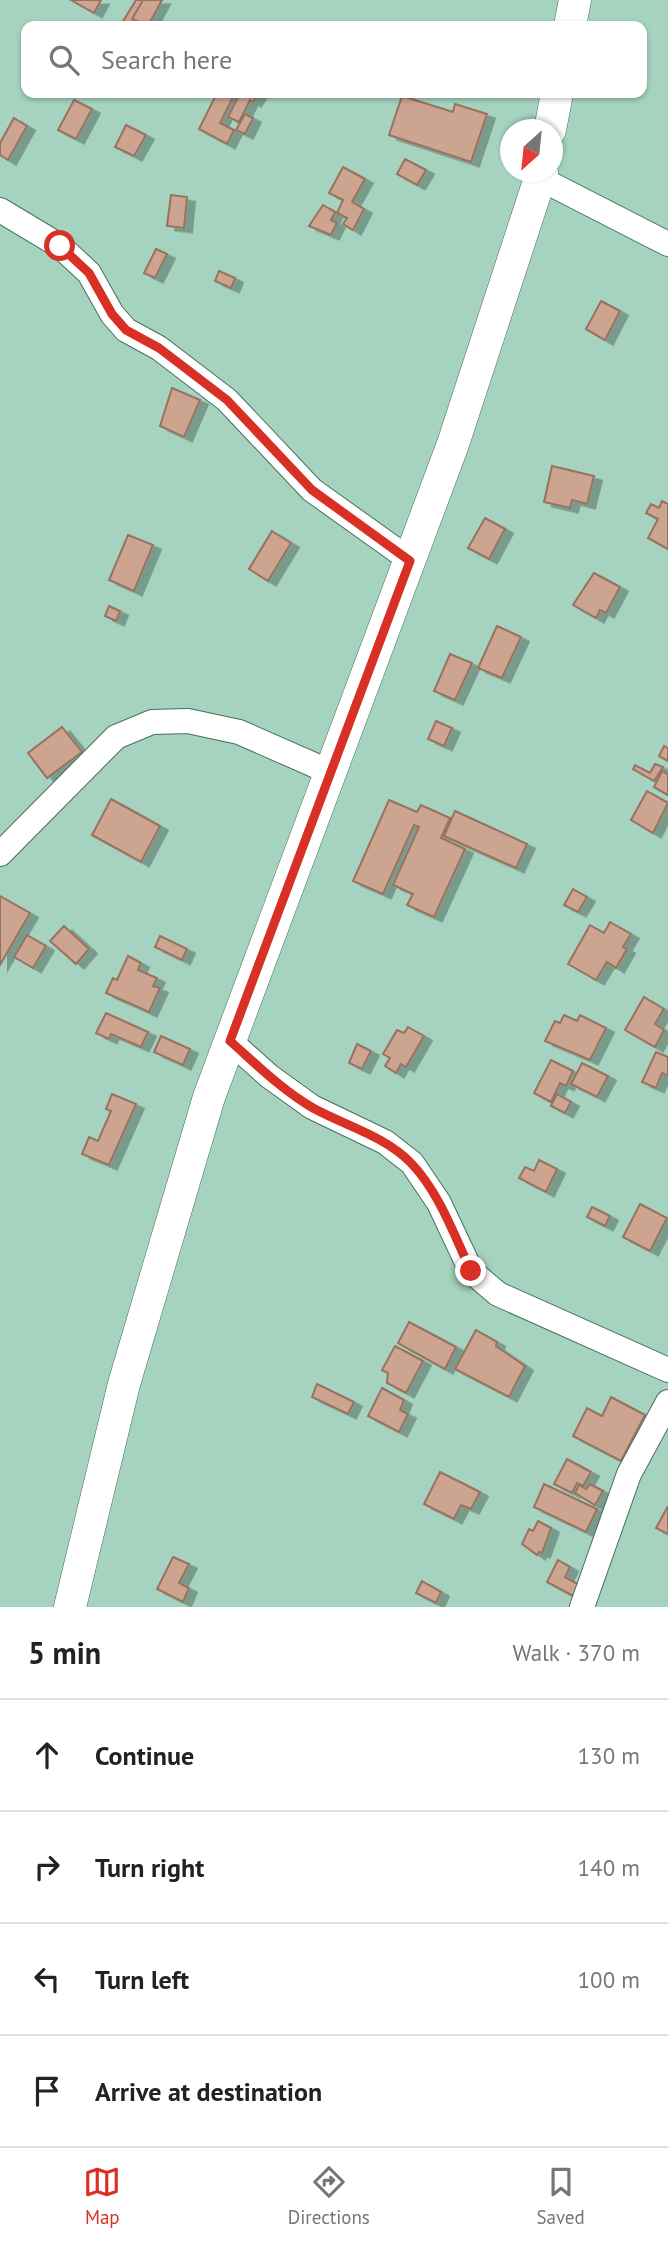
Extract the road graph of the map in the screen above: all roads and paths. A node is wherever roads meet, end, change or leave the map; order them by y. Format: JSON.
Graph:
{"nodes":[{"id":1,"x":575,"y":0,"type":"edge"},
{"id":2,"x":571,"y":21,"type":"edge"},
{"id":3,"x":556,"y":98,"type":"edge"},
{"id":4,"x":552,"y":119,"type":"edge"},
{"id":5,"x":539,"y":182,"type":"edge"},
{"id":6,"x":554,"y":182,"type":"edge"},
{"id":7,"x":0,"y":210,"type":"edge"},
{"id":8,"x":668,"y":244,"type":"edge"},
{"id":9,"x":410,"y":561,"type":"junction"},
{"id":10,"x":330,"y":772,"type":"junction"},
{"id":11,"x":0,"y":854,"type":"edge"},
{"id":12,"x":230,"y":1041,"type":"junction"},
{"id":13,"x":668,"y":1370,"type":"edge"},
{"id":14,"x":668,"y":1402,"type":"edge"},
{"id":15,"x":70,"y":1607,"type":"edge"},
{"id":16,"x":582,"y":1607,"type":"edge"}],
"edges":[{"from":1,"to":2,"type":"main road"},
{"from":3,"to":4,"type":"main road"},
{"from":5,"to":9,"type":"main road"},
{"from":6,"to":8,"type":"street"},
{"from":7,"to":9,"type":"street"},
{"from":9,"to":10,"type":"main road"},
{"from":10,"to":11,"type":"street"},
{"from":10,"to":12,"type":"main road"},
{"from":12,"to":13,"type":"street"},
{"from":12,"to":15,"type":"main road"},
{"from":14,"to":16,"type":"street"}]}
